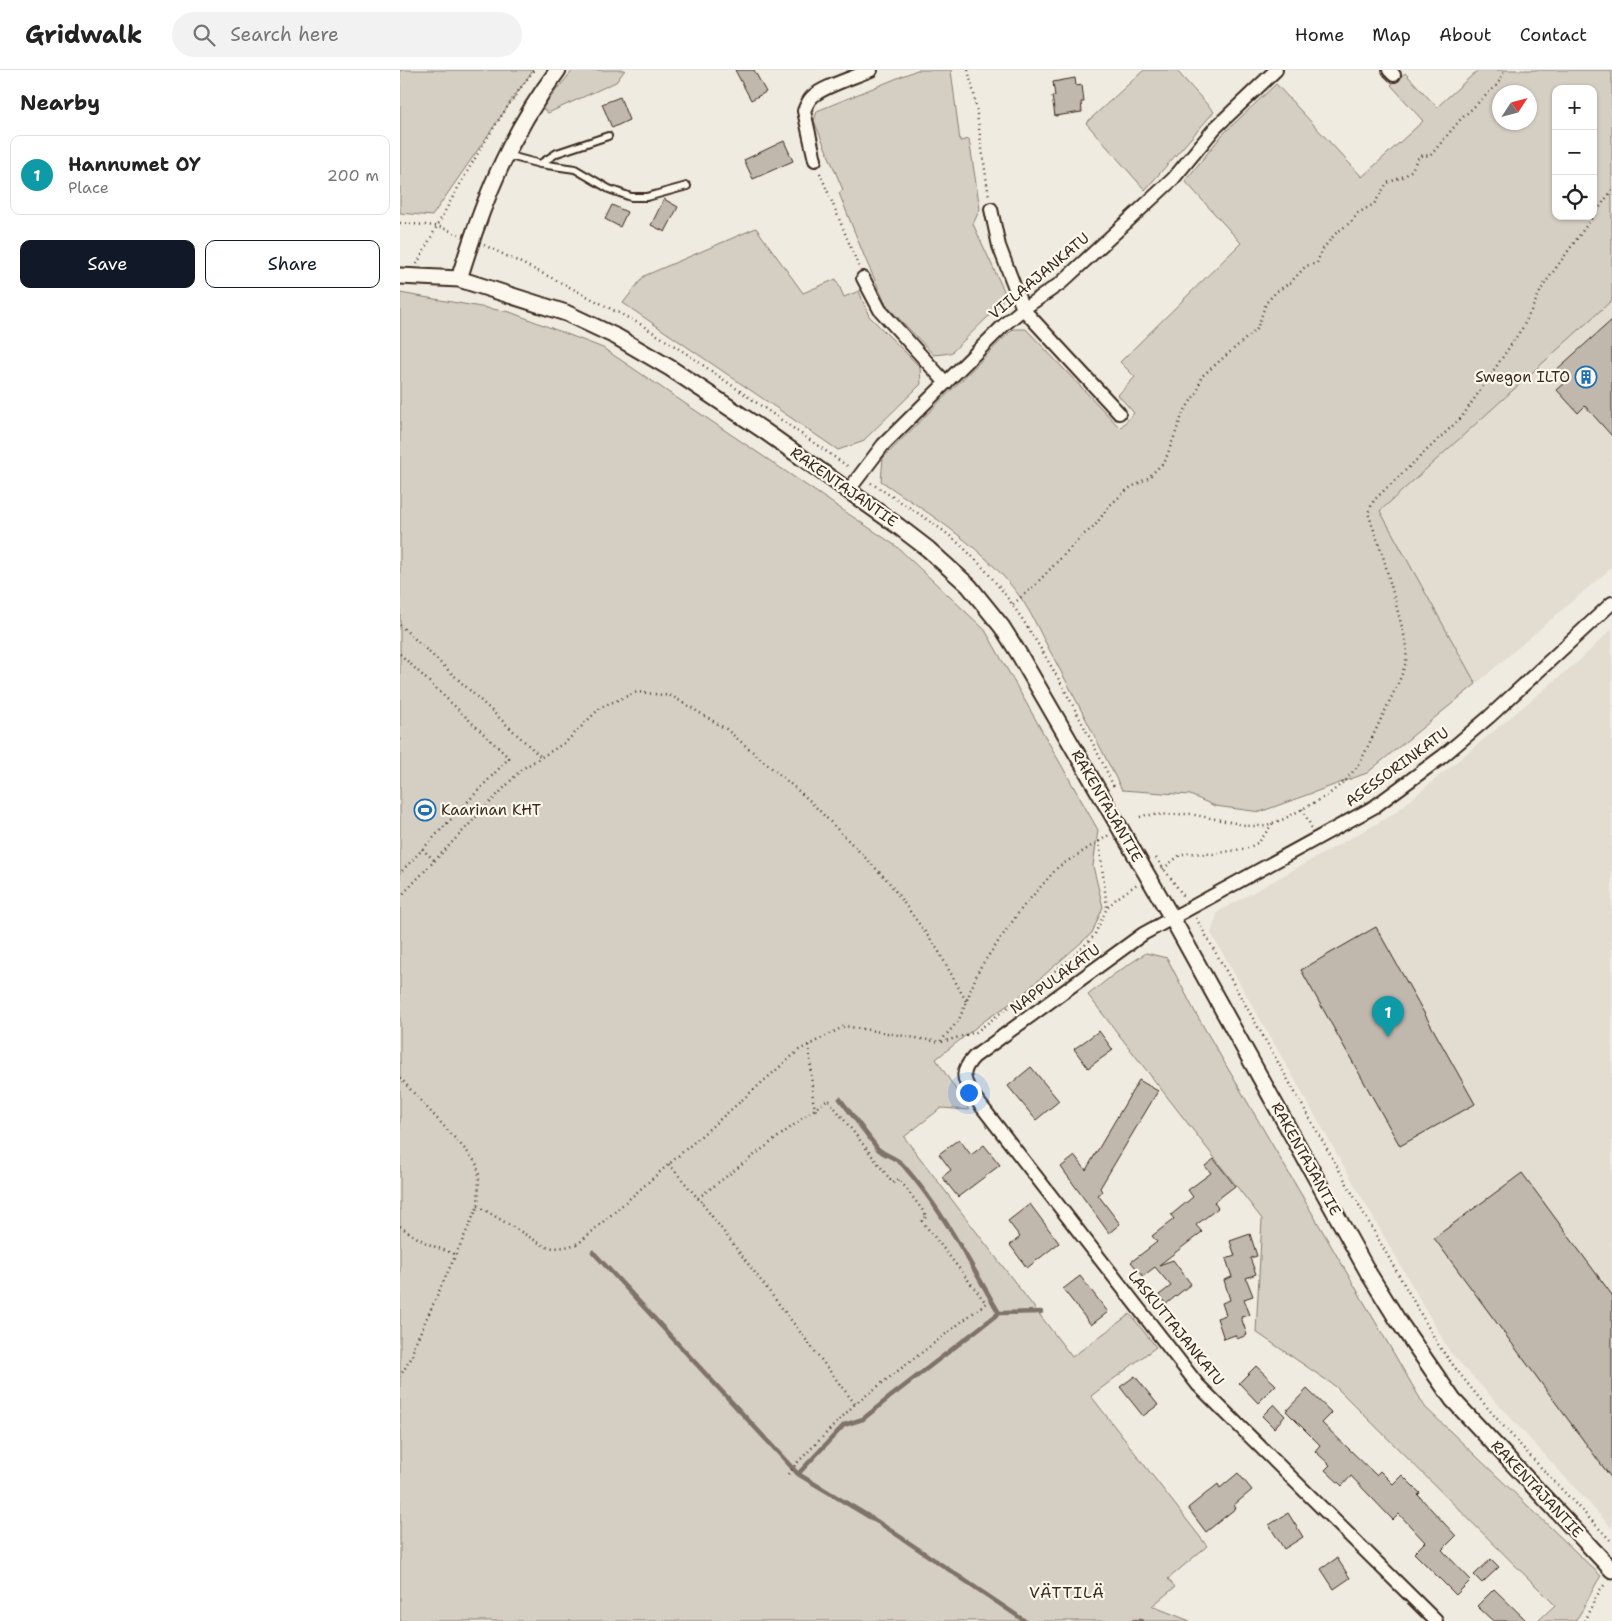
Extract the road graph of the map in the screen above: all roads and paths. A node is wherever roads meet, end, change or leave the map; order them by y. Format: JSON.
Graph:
{"nodes":[{"id":1,"x":534,"y":70,"type":"edge"},
{"id":2,"x":558,"y":70,"type":"edge"},
{"id":3,"x":871,"y":70,"type":"edge"},
{"id":4,"x":968,"y":70,"type":"edge"},
{"id":5,"x":1276,"y":70,"type":"edge"},
{"id":6,"x":1505,"y":70,"type":"edge"},
{"id":7,"x":608,"y":136,"type":"dead end"},
{"id":8,"x":505,"y":155,"type":"junction"},
{"id":9,"x":815,"y":160,"type":"joint"},
{"id":10,"x":540,"y":164,"type":"junction"},
{"id":11,"x":687,"y":186,"type":"dead end"},
{"id":12,"x":1612,"y":190,"type":"edge"},
{"id":13,"x":990,"y":209,"type":"joint"},
{"id":14,"x":400,"y":223,"type":"edge"},
{"id":15,"x":437,"y":226,"type":"junction"},
{"id":16,"x":472,"y":239,"type":"junction"},
{"id":17,"x":405,"y":276,"type":"edge"},
{"id":18,"x":863,"y":278,"type":"joint"},
{"id":19,"x":459,"y":279,"type":"junction"},
{"id":20,"x":1023,"y":309,"type":"junction"},
{"id":21,"x":946,"y":383,"type":"junction"},
{"id":22,"x":1120,"y":414,"type":"dead end"},
{"id":23,"x":859,"y":475,"type":"junction"},
{"id":24,"x":848,"y":491,"type":"junction"},
{"id":25,"x":1612,"y":603,"type":"edge"},
{"id":26,"x":1013,"y":604,"type":"junction"},
{"id":27,"x":400,"y":625,"type":"edge"},
{"id":28,"x":400,"y":654,"type":"edge"},
{"id":29,"x":541,"y":757,"type":"junction"},
{"id":30,"x":1118,"y":794,"type":"dead end"},
{"id":31,"x":1302,"y":809,"type":"junction"},
{"id":32,"x":1140,"y":817,"type":"dead end"},
{"id":33,"x":1273,"y":823,"type":"junction"},
{"id":34,"x":1111,"y":834,"type":"dead end"},
{"id":35,"x":1318,"y":838,"type":"junction"},
{"id":36,"x":1099,"y":841,"type":"junction"},
{"id":37,"x":422,"y":849,"type":"junction"},
{"id":38,"x":1154,"y":856,"type":"dead end"},
{"id":39,"x":434,"y":861,"type":"junction"},
{"id":40,"x":1164,"y":868,"type":"junction"},
{"id":41,"x":400,"y":873,"type":"edge"},
{"id":42,"x":1139,"y":883,"type":"dead end"},
{"id":43,"x":400,"y":897,"type":"edge"},
{"id":44,"x":1107,"y":908,"type":"junction"},
{"id":45,"x":1191,"y":908,"type":"junction"},
{"id":46,"x":1172,"y":918,"type":"junction"},
{"id":47,"x":967,"y":1002,"type":"junction"},
{"id":48,"x":940,"y":1042,"type":"junction"},
{"id":49,"x":809,"y":1045,"type":"junction"},
{"id":50,"x":964,"y":1073,"type":"joint"},
{"id":51,"x":400,"y":1078,"type":"edge"},
{"id":52,"x":816,"y":1110,"type":"junction"},
{"id":53,"x":669,"y":1164,"type":"junction"},
{"id":54,"x":698,"y":1198,"type":"junction"},
{"id":55,"x":478,"y":1206,"type":"junction"},
{"id":56,"x":400,"y":1226,"type":"edge"},
{"id":57,"x":457,"y":1254,"type":"junction"},
{"id":58,"x":400,"y":1376,"type":"edge"},
{"id":59,"x":855,"y":1404,"type":"junction"},
{"id":60,"x":788,"y":1474,"type":"dead end"},
{"id":61,"x":1612,"y":1542,"type":"edge"},
{"id":62,"x":1609,"y":1576,"type":"edge"},
{"id":63,"x":1436,"y":1621,"type":"edge"},
{"id":64,"x":1584,"y":1621,"type":"edge"}],
"edges":[{"from":1,"to":15,"type":"path"},
{"from":2,"to":8,"type":"street"},
{"from":3,"to":9,"type":"street"},
{"from":4,"to":13,"type":"path"},
{"from":5,"to":20,"type":"street","name":"VIILAAJANKATU"},
{"from":6,"to":26,"type":"path"},
{"from":7,"to":10,"type":"lane"},
{"from":8,"to":10,"type":"lane"},
{"from":8,"to":16,"type":"street"},
{"from":9,"to":18,"type":"path"},
{"from":10,"to":11,"type":"lane"},
{"from":12,"to":31,"type":"path"},
{"from":13,"to":20,"type":"street"},
{"from":14,"to":15,"type":"path"},
{"from":15,"to":16,"type":"path"},
{"from":15,"to":17,"type":"path"},
{"from":16,"to":19,"type":"street"},
{"from":16,"to":23,"type":"path"},
{"from":17,"to":19,"type":"street","name":"RAKENTAJANTIE"},
{"from":18,"to":21,"type":"street"},
{"from":19,"to":24,"type":"street","name":"RAKENTAJANTIE"},
{"from":20,"to":21,"type":"street","name":"VIILAAJANKATU"},
{"from":20,"to":22,"type":"street"},
{"from":21,"to":23,"type":"street","name":"VIILAAJANKATU"},
{"from":23,"to":24,"type":"street","name":"VIILAAJANKATU"},
{"from":23,"to":26,"type":"path"},
{"from":24,"to":46,"type":"street","name":"RAKENTAJANTIE"},
{"from":25,"to":35,"type":"street","name":"ASESSORINKATU"},
{"from":26,"to":30,"type":"path"},
{"from":27,"to":29,"type":"path"},
{"from":28,"to":37,"type":"path"},
{"from":29,"to":39,"type":"path"},
{"from":29,"to":47,"type":"path"},
{"from":31,"to":33,"type":"path"},
{"from":31,"to":35,"type":"path"},
{"from":32,"to":33,"type":"path"},
{"from":33,"to":40,"type":"path"},
{"from":34,"to":36,"type":"path"},
{"from":35,"to":45,"type":"street","name":"ASESSORINKATU"},
{"from":36,"to":44,"type":"path"},
{"from":36,"to":47,"type":"path"},
{"from":37,"to":39,"type":"path"},
{"from":37,"to":41,"type":"path"},
{"from":38,"to":40,"type":"path"},
{"from":39,"to":43,"type":"path"},
{"from":40,"to":45,"type":"path"},
{"from":42,"to":44,"type":"path"},
{"from":44,"to":48,"type":"path"},
{"from":45,"to":46,"type":"street","name":"ASESSORINKATU"},
{"from":45,"to":61,"type":"path"},
{"from":46,"to":50,"type":"street","name":"NAPPULAKATU"},
{"from":46,"to":62,"type":"street","name":"RAKENTAJANTIE"},
{"from":47,"to":48,"type":"path"},
{"from":48,"to":49,"type":"path"},
{"from":49,"to":52,"type":"path"},
{"from":49,"to":53,"type":"path"},
{"from":50,"to":63,"type":"street","name":"LASKUTTAJANKATU"},
{"from":51,"to":55,"type":"path"},
{"from":52,"to":54,"type":"path"},
{"from":52,"to":59,"type":"path"},
{"from":53,"to":54,"type":"path"},
{"from":53,"to":55,"type":"path"},
{"from":54,"to":59,"type":"path"},
{"from":55,"to":57,"type":"path"},
{"from":56,"to":57,"type":"path"},
{"from":57,"to":58,"type":"path"},
{"from":59,"to":60,"type":"path"},
{"from":62,"to":64,"type":"path"}]}
